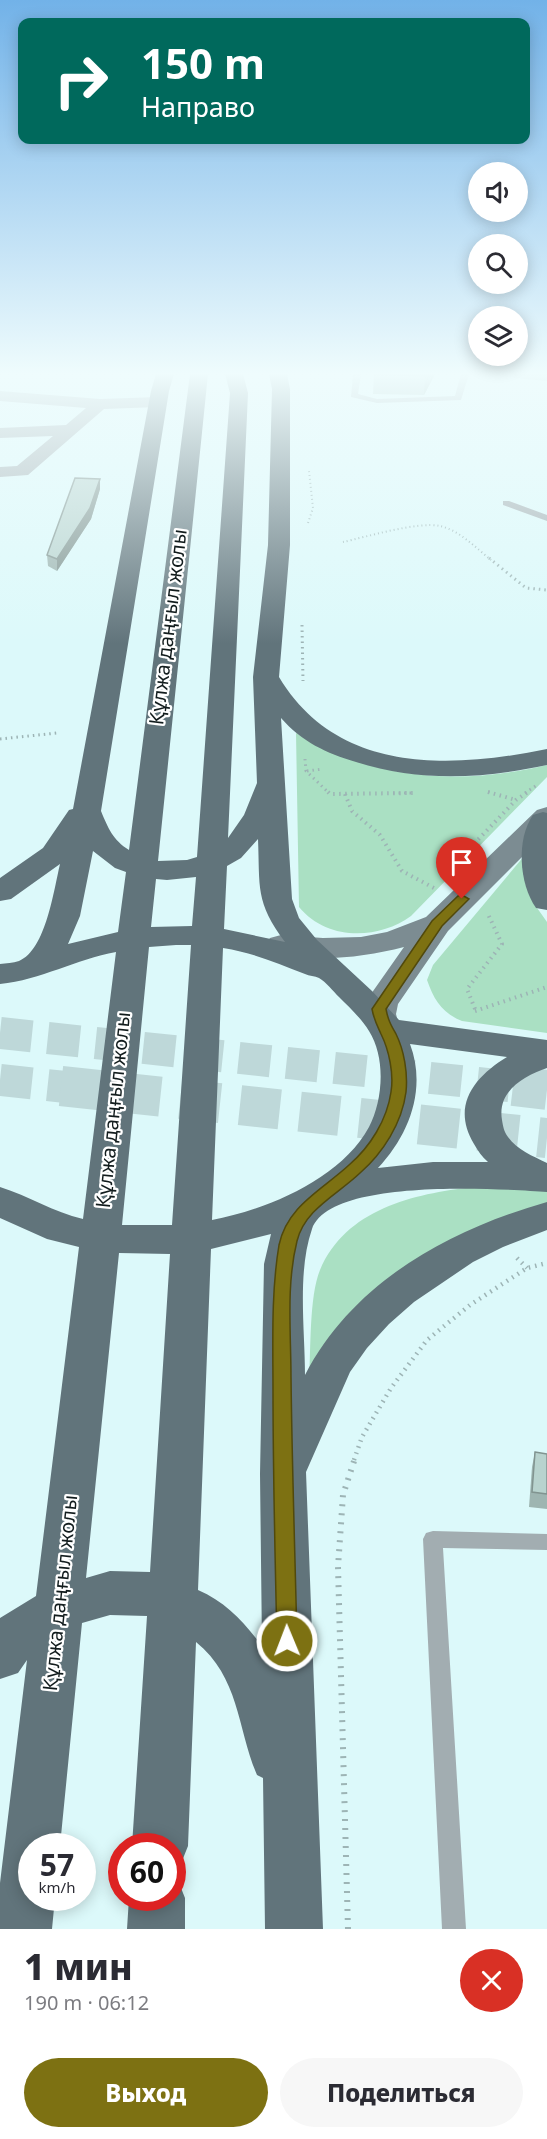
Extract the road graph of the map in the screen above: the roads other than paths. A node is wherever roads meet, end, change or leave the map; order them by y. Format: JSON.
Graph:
{"nodes":[{"id":1,"x":30,"y":464,"type":"edge"},
{"id":2,"x":147,"y":464,"type":"edge"},
{"id":3,"x":188,"y":464,"type":"edge"},
{"id":4,"x":233,"y":464,"type":"edge"},
{"id":5,"x":280,"y":464,"type":"edge"},
{"id":6,"x":0,"y":472,"type":"edge"},
{"id":7,"x":506,"y":503,"type":"dead end"},
{"id":8,"x":547,"y":518,"type":"edge"},
{"id":9,"x":266,"y":677,"type":"junction"},
{"id":10,"x":547,"y":757,"type":"edge"},
{"id":11,"x":270,"y":771,"type":"junction"},
{"id":12,"x":88,"y":804,"type":"junction"},
{"id":13,"x":545,"y":819,"type":"edge"},
{"id":14,"x":0,"y":892,"type":"edge"},
{"id":15,"x":547,"y":901,"type":"edge"},
{"id":16,"x":437,"y":924,"type":"junction"},
{"id":17,"x":238,"y":940,"type":"junction"},
{"id":18,"x":305,"y":947,"type":"junction"},
{"id":19,"x":15,"y":971,"type":"edge"},
{"id":20,"x":346,"y":985,"type":"junction"},
{"id":21,"x":0,"y":987,"type":"edge"},
{"id":22,"x":381,"y":1022,"type":"junction"},
{"id":23,"x":547,"y":1051,"type":"edge"},
{"id":24,"x":547,"y":1056,"type":"edge"},
{"id":25,"x":547,"y":1178,"type":"edge"},
{"id":26,"x":324,"y":1195,"type":"junction"},
{"id":27,"x":0,"y":1201,"type":"edge"},
{"id":28,"x":547,"y":1216,"type":"edge"},
{"id":29,"x":283,"y":1474,"type":"junction"},
{"id":30,"x":547,"y":1542,"type":"edge"},
{"id":31,"x":0,"y":1656,"type":"edge"},
{"id":32,"x":292,"y":1832,"type":"junction"},
{"id":33,"x":34,"y":1833,"type":"edge"},
{"id":34,"x":161,"y":1833,"type":"edge"},
{"id":35,"x":25,"y":1911,"type":"edge"},
{"id":36,"x":157,"y":1911,"type":"edge"},
{"id":37,"x":23,"y":1929,"type":"edge"},
{"id":38,"x":156,"y":1929,"type":"edge"},
{"id":39,"x":294,"y":1929,"type":"edge"},
{"id":40,"x":454,"y":1929,"type":"edge"}],
"edges":[{"from":1,"to":6,"type":"street"},
{"from":2,"to":12,"type":"main road"},
{"from":3,"to":33,"type":"main road","name":"Құлжа даңғыл жолы"},
{"from":4,"to":34,"type":"main road"},
{"from":5,"to":9,"type":"main road"},
{"from":7,"to":8,"type":"lane"},
{"from":9,"to":10,"type":"main road"},
{"from":9,"to":11,"type":"main road"},
{"from":11,"to":12,"type":"main road"},
{"from":11,"to":18,"type":"main road"},
{"from":12,"to":14,"type":"main road"},
{"from":12,"to":19,"type":"main road"},
{"from":13,"to":15,"type":"main road"},
{"from":13,"to":16,"type":"main road"},
{"from":16,"to":18,"type":"main road"},
{"from":16,"to":22,"type":"main road"},
{"from":17,"to":18,"type":"main road"},
{"from":17,"to":19,"type":"main road"},
{"from":17,"to":20,"type":"main road"},
{"from":18,"to":20,"type":"main road"},
{"from":19,"to":21,"type":"main road"},
{"from":20,"to":22,"type":"main road"},
{"from":22,"to":23,"type":"main road"},
{"from":22,"to":26,"type":"main road"},
{"from":24,"to":25,"type":"main road"},
{"from":25,"to":26,"type":"main road"},
{"from":26,"to":27,"type":"main road"},
{"from":26,"to":29,"type":"main road"},
{"from":28,"to":29,"type":"main road"},
{"from":29,"to":32,"type":"main road"},
{"from":30,"to":40,"type":"lane"},
{"from":31,"to":32,"type":"main road"},
{"from":32,"to":39,"type":"main road"},
{"from":35,"to":37,"type":"main road","name":"Құлжа даңғыл жолы"},
{"from":36,"to":38,"type":"main road"}]}
